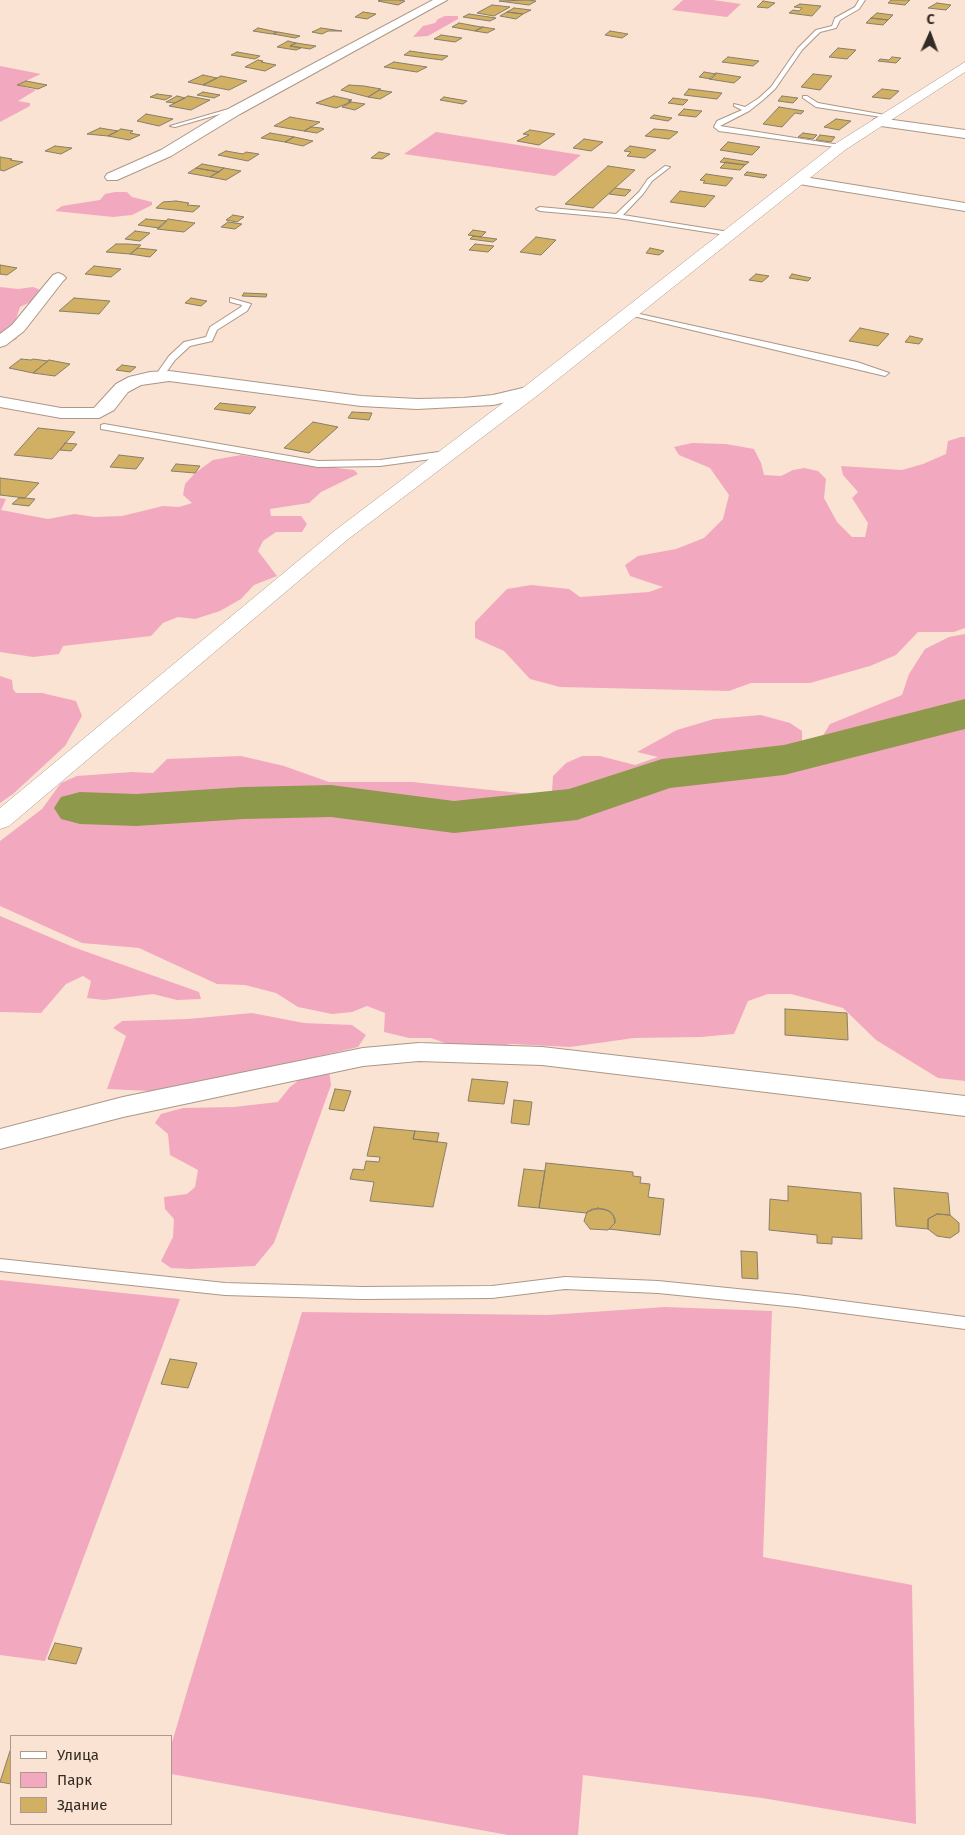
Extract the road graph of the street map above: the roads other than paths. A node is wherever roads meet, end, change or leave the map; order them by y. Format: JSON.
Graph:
{"nodes":[{"id":1,"x":441,"y":0,"type":"edge"},
{"id":2,"x":862,"y":0,"type":"edge"},
{"id":3,"x":965,"y":66,"type":"edge"},
{"id":4,"x":805,"y":98,"type":"dead end"},
{"id":5,"x":246,"y":105,"type":"junction"},
{"id":6,"x":736,"y":105,"type":"dead end"},
{"id":7,"x":746,"y":109,"type":"junction"},
{"id":8,"x":884,"y":119,"type":"junction"},
{"id":9,"x":173,"y":126,"type":"dead end"},
{"id":10,"x":965,"y":134,"type":"edge"},
{"id":11,"x":840,"y":147,"type":"junction"},
{"id":12,"x":667,"y":167,"type":"dead end"},
{"id":13,"x":112,"y":177,"type":"dead end"},
{"id":14,"x":798,"y":180,"type":"junction"},
{"id":15,"x":965,"y":207,"type":"edge"},
{"id":16,"x":540,"y":209,"type":"dead end"},
{"id":17,"x":618,"y":216,"type":"junction"},
{"id":18,"x":729,"y":234,"type":"junction"},
{"id":19,"x":58,"y":278,"type":"dead end"},
{"id":20,"x":233,"y":300,"type":"dead end"},
{"id":21,"x":629,"y":313,"type":"junction"},
{"id":22,"x":0,"y":342,"type":"edge"},
{"id":23,"x":885,"y":374,"type":"dead end"},
{"id":24,"x":159,"y":376,"type":"junction"},
{"id":25,"x":530,"y":391,"type":"junction"},
{"id":26,"x":0,"y":402,"type":"edge"},
{"id":27,"x":104,"y":427,"type":"dead end"},
{"id":28,"x":446,"y":454,"type":"junction"},
{"id":29,"x":0,"y":821,"type":"edge"},
{"id":30,"x":965,"y":1106,"type":"edge"},
{"id":31,"x":0,"y":1139,"type":"edge"},
{"id":32,"x":0,"y":1265,"type":"edge"},
{"id":33,"x":965,"y":1323,"type":"edge"}],
"edges":[{"from":1,"to":5,"type":"street"},
{"from":2,"to":7,"type":"lane"},
{"from":3,"to":8,"type":"street"},
{"from":4,"to":8,"type":"lane"},
{"from":5,"to":9,"type":"lane"},
{"from":5,"to":13,"type":"street"},
{"from":6,"to":7,"type":"lane"},
{"from":7,"to":11,"type":"lane"},
{"from":8,"to":10,"type":"street"},
{"from":8,"to":11,"type":"street"},
{"from":11,"to":14,"type":"street"},
{"from":12,"to":17,"type":"lane"},
{"from":14,"to":15,"type":"street"},
{"from":14,"to":18,"type":"street"},
{"from":16,"to":17,"type":"lane"},
{"from":17,"to":18,"type":"lane"},
{"from":18,"to":21,"type":"street"},
{"from":19,"to":22,"type":"street"},
{"from":20,"to":24,"type":"lane"},
{"from":21,"to":23,"type":"lane"},
{"from":21,"to":25,"type":"street"},
{"from":24,"to":25,"type":"street"},
{"from":24,"to":26,"type":"street"},
{"from":25,"to":28,"type":"street"},
{"from":27,"to":28,"type":"lane"},
{"from":28,"to":29,"type":"street"},
{"from":30,"to":31,"type":"street"},
{"from":32,"to":33,"type":"lane"}]}
